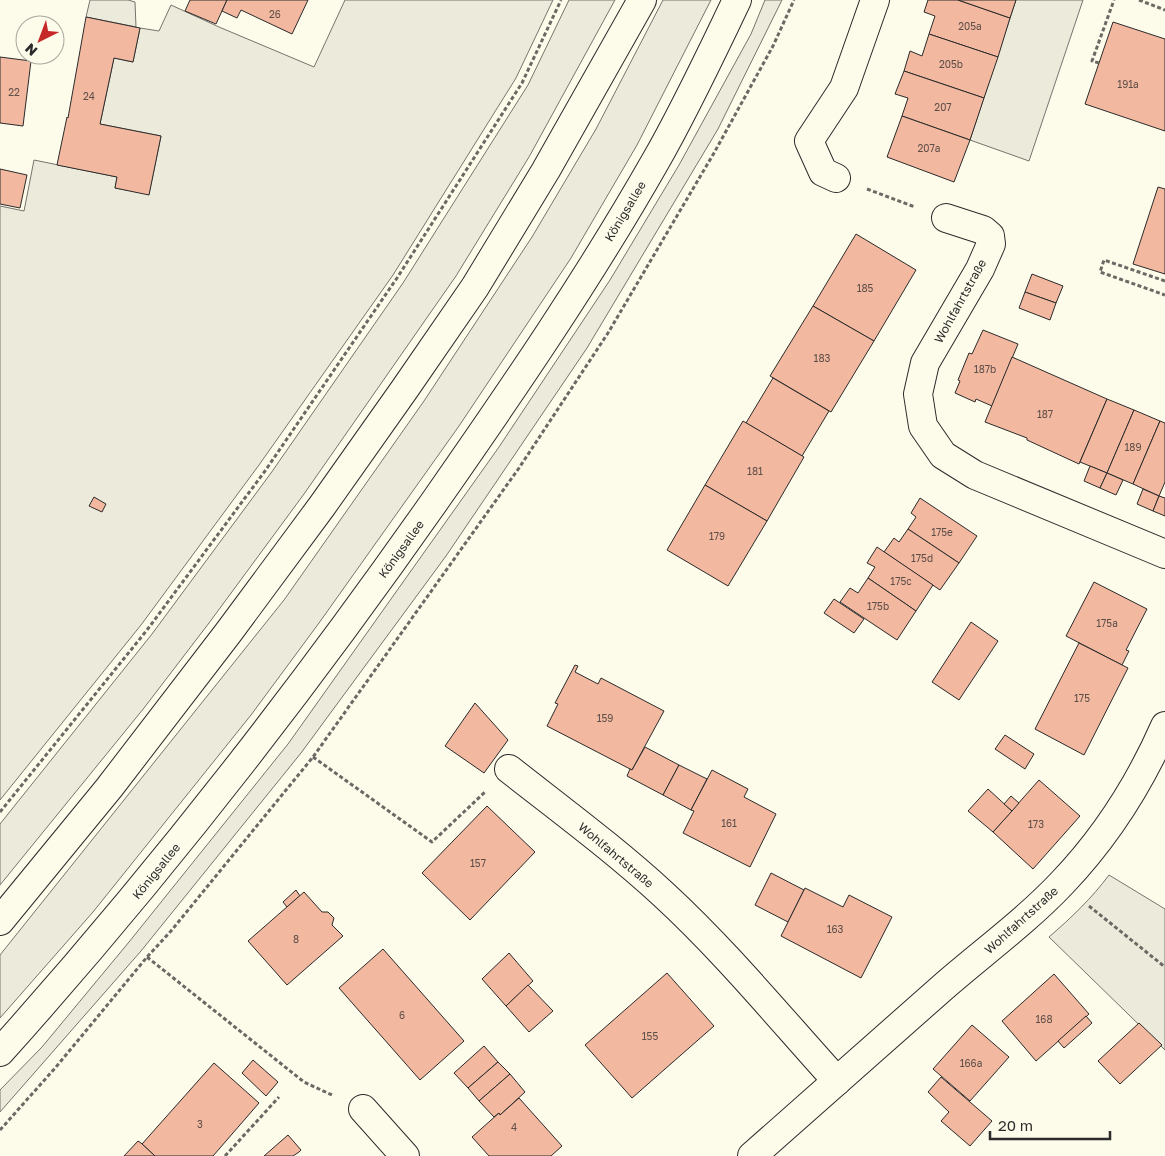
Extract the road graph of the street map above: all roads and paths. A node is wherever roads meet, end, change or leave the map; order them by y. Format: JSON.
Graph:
{"nodes":[{"id":1,"x":560,"y":0,"type":"edge"},
{"id":2,"x":642,"y":0,"type":"edge"},
{"id":3,"x":737,"y":0,"type":"edge"},
{"id":4,"x":875,"y":0,"type":"edge"},
{"id":5,"x":1114,"y":0,"type":"edge"},
{"id":6,"x":1138,"y":0,"type":"edge"},
{"id":7,"x":1165,"y":10,"type":"edge"},
{"id":8,"x":1098,"y":63,"type":"dead end"},
{"id":9,"x":836,"y":178,"type":"joint"},
{"id":10,"x":946,"y":218,"type":"joint"},
{"id":11,"x":1165,"y":281,"type":"edge"},
{"id":12,"x":1165,"y":295,"type":"edge"},
{"id":13,"x":1165,"y":554,"type":"edge"},
{"id":14,"x":1165,"y":726,"type":"edge"},
{"id":15,"x":314,"y":757,"type":"dead end"},
{"id":16,"x":509,"y":769,"type":"joint"},
{"id":17,"x":0,"y":812,"type":"edge"},
{"id":18,"x":1062,"y":884,"type":"junction"},
{"id":19,"x":0,"y":921,"type":"edge"},
{"id":20,"x":147,"y":957,"type":"dead end"},
{"id":21,"x":1165,"y":967,"type":"edge"},
{"id":22,"x":0,"y":1052,"type":"edge"},
{"id":23,"x":837,"y":1081,"type":"junction"},
{"id":24,"x":279,"y":1097,"type":"dead end"},
{"id":25,"x":363,"y":1109,"type":"joint"},
{"id":26,"x":225,"y":1156,"type":"edge"},
{"id":27,"x":405,"y":1156,"type":"edge"},
{"id":28,"x":752,"y":1156,"type":"edge"}],
"edges":[{"from":1,"to":17,"type":"path"},
{"from":2,"to":19,"type":"main road"},
{"from":3,"to":22,"type":"main road","name":"Königsallee"},
{"from":4,"to":9,"type":"main road"},
{"from":5,"to":8,"type":"path"},
{"from":6,"to":7,"type":"path"},
{"from":9,"to":10,"type":"path"},
{"from":10,"to":13,"type":"main road","name":"Wohlfahrtstraße"},
{"from":11,"to":12,"type":"path"},
{"from":14,"to":18,"type":"main road","name":"Wohlfahrtstraße"},
{"from":15,"to":16,"type":"path"},
{"from":16,"to":23,"type":"main road","name":"Wohlfahrtstraße"},
{"from":18,"to":21,"type":"path"},
{"from":18,"to":23,"type":"main road","name":"Wohlfahrtstraße"},
{"from":20,"to":25,"type":"path"},
{"from":23,"to":28,"type":"main road","name":"Wohlfahrtstraße"},
{"from":24,"to":26,"type":"path"},
{"from":25,"to":27,"type":"main road"}]}
